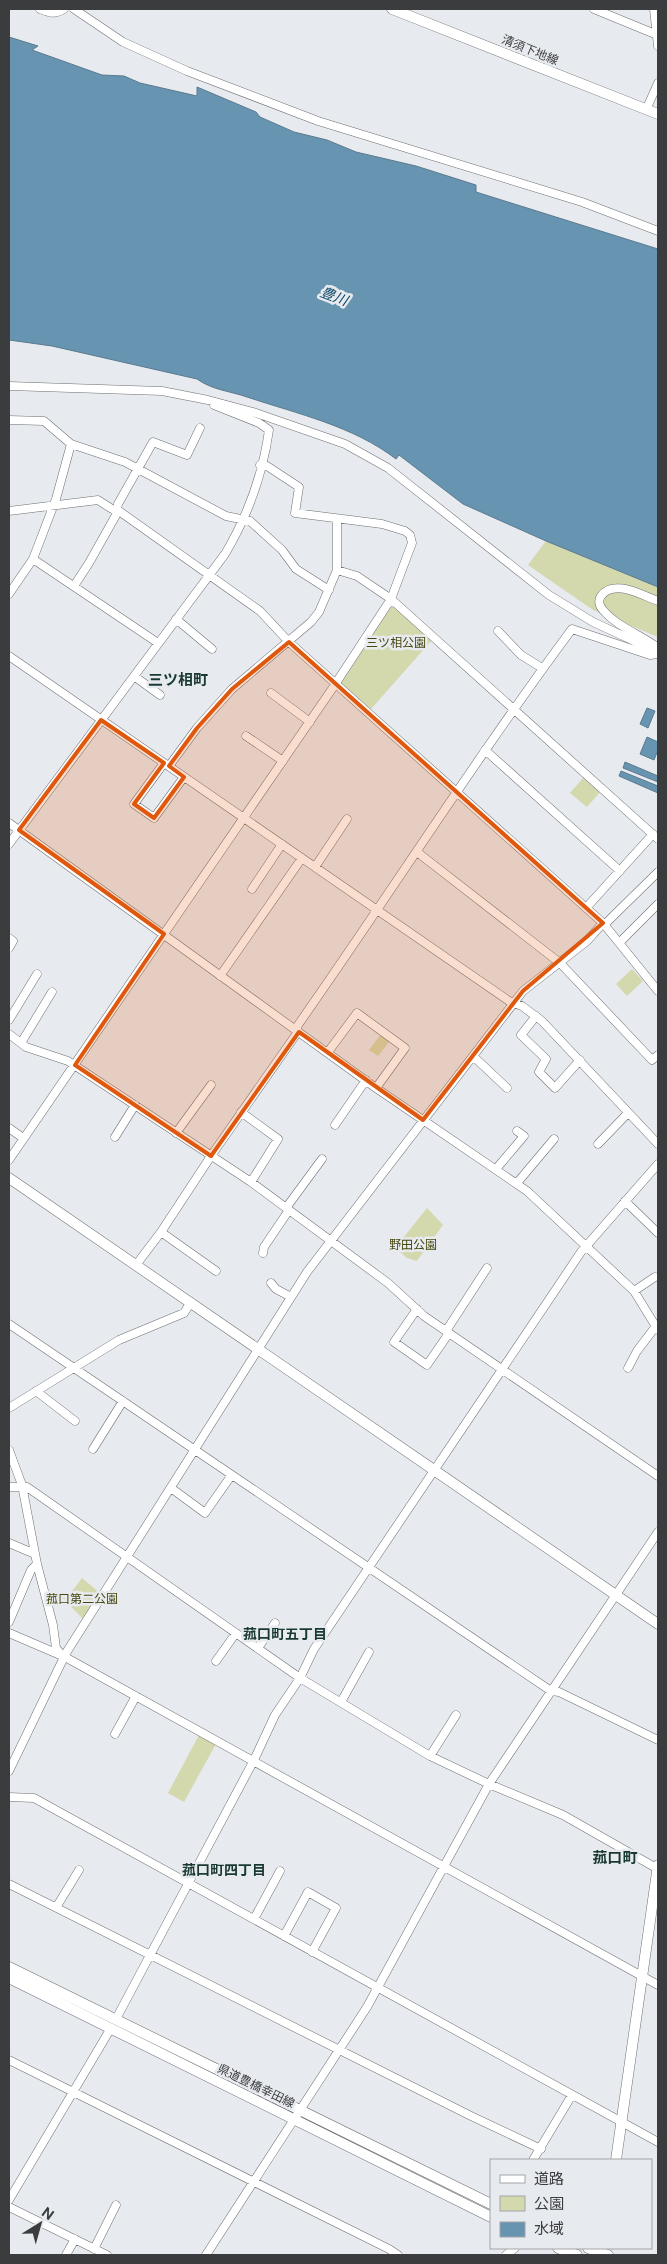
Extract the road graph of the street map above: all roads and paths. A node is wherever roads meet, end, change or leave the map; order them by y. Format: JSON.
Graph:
{"nodes":[{"id":1,"x":40,"y":9,"type":"edge"},
{"id":2,"x":64,"y":9,"type":"edge"},
{"id":3,"x":74,"y":9,"type":"edge"},
{"id":4,"x":392,"y":9,"type":"edge"},
{"id":5,"x":594,"y":9,"type":"edge"},
{"id":6,"x":654,"y":9,"type":"edge"},
{"id":7,"x":655,"y":34,"type":"junction"},
{"id":8,"x":658,"y":46,"type":"edge"},
{"id":9,"x":658,"y":83,"type":"edge"},
{"id":10,"x":646,"y":110,"type":"junction"},
{"id":11,"x":658,"y":114,"type":"edge"},
{"id":12,"x":658,"y":232,"type":"edge"},
{"id":13,"x":9,"y":386,"type":"edge"},
{"id":14,"x":208,"y":400,"type":"junction"},
{"id":15,"x":9,"y":420,"type":"edge"},
{"id":16,"x":200,"y":428,"type":"dead end"},
{"id":17,"x":71,"y":444,"type":"junction"},
{"id":18,"x":260,"y":465,"type":"junction"},
{"id":19,"x":138,"y":469,"type":"junction"},
{"id":20,"x":53,"y":506,"type":"junction"},
{"id":21,"x":116,"y":510,"type":"junction"},
{"id":22,"x":9,"y":511,"type":"edge"},
{"id":23,"x":337,"y":519,"type":"junction"},
{"id":24,"x":244,"y":521,"type":"junction"},
{"id":25,"x":33,"y":559,"type":"junction"},
{"id":26,"x":337,"y":570,"type":"junction"},
{"id":27,"x":209,"y":574,"type":"junction"},
{"id":28,"x":74,"y":586,"type":"junction"},
{"id":29,"x":329,"y":590,"type":"junction"},
{"id":30,"x":9,"y":594,"type":"edge"},
{"id":31,"x":391,"y":599,"type":"junction"},
{"id":32,"x":658,"y":601,"type":"edge"},
{"id":33,"x":176,"y":619,"type":"junction"},
{"id":34,"x":498,"y":631,"type":"dead end"},
{"id":35,"x":289,"y":642,"type":"junction"},
{"id":36,"x":158,"y":644,"type":"junction"},
{"id":37,"x":212,"y":649,"type":"dead end"},
{"id":38,"x":658,"y":652,"type":"edge"},
{"id":39,"x":9,"y":656,"type":"edge"},
{"id":40,"x":542,"y":668,"type":"junction"},
{"id":41,"x":134,"y":676,"type":"junction"},
{"id":42,"x":335,"y":684,"type":"junction"},
{"id":43,"x":271,"y":693,"type":"dead end"},
{"id":44,"x":160,"y":695,"type":"dead end"},
{"id":45,"x":514,"y":709,"type":"junction"},
{"id":46,"x":101,"y":720,"type":"junction"},
{"id":47,"x":310,"y":722,"type":"junction"},
{"id":48,"x":246,"y":736,"type":"dead end"},
{"id":49,"x":485,"y":750,"type":"junction"},
{"id":50,"x":283,"y":761,"type":"junction"},
{"id":51,"x":166,"y":765,"type":"junction"},
{"id":52,"x":184,"y":776,"type":"junction"},
{"id":53,"x":458,"y":792,"type":"junction"},
{"id":54,"x":244,"y":818,"type":"junction"},
{"id":55,"x":347,"y":819,"type":"dead end"},
{"id":56,"x":9,"y":822,"type":"edge"},
{"id":57,"x":19,"y":830,"type":"junction"},
{"id":58,"x":655,"y":837,"type":"edge"},
{"id":59,"x":9,"y":844,"type":"edge"},
{"id":60,"x":282,"y":844,"type":"junction"},
{"id":61,"x":417,"y":852,"type":"junction"},
{"id":62,"x":302,"y":858,"type":"junction"},
{"id":63,"x":315,"y":867,"type":"junction"},
{"id":64,"x":620,"y":870,"type":"junction"},
{"id":65,"x":658,"y":872,"type":"edge"},
{"id":66,"x":252,"y":888,"type":"dead end"},
{"id":67,"x":586,"y":908,"type":"junction"},
{"id":68,"x":657,"y":908,"type":"edge"},
{"id":69,"x":378,"y":910,"type":"junction"},
{"id":70,"x":604,"y":924,"type":"junction"},
{"id":71,"x":164,"y":934,"type":"junction"},
{"id":72,"x":9,"y":938,"type":"edge"},
{"id":73,"x":620,"y":942,"type":"junction"},
{"id":74,"x":9,"y":948,"type":"edge"},
{"id":75,"x":560,"y":963,"type":"junction"},
{"id":76,"x":37,"y":974,"type":"dead end"},
{"id":77,"x":220,"y":976,"type":"junction"},
{"id":78,"x":658,"y":991,"type":"edge"},
{"id":79,"x":52,"y":992,"type":"dead end"},
{"id":80,"x":514,"y":1003,"type":"junction"},
{"id":81,"x":536,"y":1016,"type":"junction"},
{"id":82,"x":9,"y":1020,"type":"edge"},
{"id":83,"x":296,"y":1030,"type":"junction"},
{"id":84,"x":9,"y":1034,"type":"edge"},
{"id":85,"x":21,"y":1043,"type":"junction"},
{"id":86,"x":328,"y":1052,"type":"junction"},
{"id":87,"x":658,"y":1055,"type":"edge"},
{"id":88,"x":473,"y":1056,"type":"junction"},
{"id":89,"x":580,"y":1060,"type":"junction"},
{"id":90,"x":75,"y":1065,"type":"junction"},
{"id":91,"x":366,"y":1080,"type":"junction"},
{"id":92,"x":211,"y":1086,"type":"dead end"},
{"id":93,"x":376,"y":1088,"type":"junction"},
{"id":94,"x":507,"y":1088,"type":"dead end"},
{"id":95,"x":135,"y":1105,"type":"junction"},
{"id":96,"x":241,"y":1112,"type":"junction"},
{"id":97,"x":628,"y":1113,"type":"junction"},
{"id":98,"x":423,"y":1120,"type":"junction"},
{"id":99,"x":335,"y":1125,"type":"dead end"},
{"id":100,"x":9,"y":1128,"type":"edge"},
{"id":101,"x":517,"y":1131,"type":"dead end"},
{"id":102,"x":176,"y":1133,"type":"junction"},
{"id":103,"x":115,"y":1137,"type":"dead end"},
{"id":104,"x":23,"y":1138,"type":"junction"},
{"id":105,"x":554,"y":1139,"type":"dead end"},
{"id":106,"x":598,"y":1144,"type":"dead end"},
{"id":107,"x":658,"y":1144,"type":"edge"},
{"id":108,"x":210,"y":1156,"type":"junction"},
{"id":109,"x":322,"y":1159,"type":"dead end"},
{"id":110,"x":9,"y":1160,"type":"edge"},
{"id":111,"x":658,"y":1164,"type":"edge"},
{"id":112,"x":496,"y":1169,"type":"junction"},
{"id":113,"x":9,"y":1178,"type":"edge"},
{"id":114,"x":251,"y":1182,"type":"junction"},
{"id":115,"x":517,"y":1183,"type":"junction"},
{"id":116,"x":625,"y":1201,"type":"junction"},
{"id":117,"x":288,"y":1209,"type":"junction"},
{"id":118,"x":161,"y":1232,"type":"junction"},
{"id":119,"x":658,"y":1233,"type":"edge"},
{"id":120,"x":332,"y":1240,"type":"junction"},
{"id":121,"x":587,"y":1245,"type":"junction"},
{"id":122,"x":262,"y":1254,"type":"dead end"},
{"id":123,"x":136,"y":1265,"type":"junction"},
{"id":124,"x":487,"y":1268,"type":"dead end"},
{"id":125,"x":216,"y":1271,"type":"dead end"},
{"id":126,"x":655,"y":1277,"type":"dead end"},
{"id":127,"x":271,"y":1283,"type":"dead end"},
{"id":128,"x":634,"y":1291,"type":"junction"},
{"id":129,"x":291,"y":1297,"type":"junction"},
{"id":130,"x":191,"y":1302,"type":"junction"},
{"id":131,"x":417,"y":1309,"type":"junction"},
{"id":132,"x":9,"y":1324,"type":"edge"},
{"id":133,"x":657,"y":1328,"type":"edge"},
{"id":134,"x":447,"y":1332,"type":"junction"},
{"id":135,"x":258,"y":1349,"type":"junction"},
{"id":136,"x":73,"y":1368,"type":"junction"},
{"id":137,"x":628,"y":1368,"type":"dead end"},
{"id":138,"x":504,"y":1371,"type":"junction"},
{"id":139,"x":36,"y":1391,"type":"junction"},
{"id":140,"x":123,"y":1402,"type":"junction"},
{"id":141,"x":9,"y":1408,"type":"edge"},
{"id":142,"x":75,"y":1421,"type":"dead end"},
{"id":143,"x":92,"y":1449,"type":"dead end"},
{"id":144,"x":9,"y":1450,"type":"edge"},
{"id":145,"x":194,"y":1450,"type":"junction"},
{"id":146,"x":435,"y":1470,"type":"junction"},
{"id":147,"x":231,"y":1476,"type":"junction"},
{"id":148,"x":658,"y":1476,"type":"edge"},
{"id":149,"x":22,"y":1485,"type":"junction"},
{"id":150,"x":9,"y":1487,"type":"edge"},
{"id":151,"x":170,"y":1488,"type":"junction"},
{"id":152,"x":658,"y":1532,"type":"edge"},
{"id":153,"x":9,"y":1543,"type":"edge"},
{"id":154,"x":35,"y":1554,"type":"junction"},
{"id":155,"x":126,"y":1557,"type":"junction"},
{"id":156,"x":37,"y":1564,"type":"junction"},
{"id":157,"x":371,"y":1568,"type":"junction"},
{"id":158,"x":616,"y":1595,"type":"junction"},
{"id":159,"x":9,"y":1622,"type":"edge"},
{"id":160,"x":275,"y":1623,"type":"dead end"},
{"id":161,"x":658,"y":1624,"type":"edge"},
{"id":162,"x":9,"y":1633,"type":"edge"},
{"id":163,"x":236,"y":1633,"type":"junction"},
{"id":164,"x":258,"y":1648,"type":"junction"},
{"id":165,"x":369,"y":1652,"type":"dead end"},
{"id":166,"x":65,"y":1657,"type":"junction"},
{"id":167,"x":216,"y":1660,"type":"dead end"},
{"id":168,"x":300,"y":1678,"type":"junction"},
{"id":169,"x":551,"y":1691,"type":"junction"},
{"id":170,"x":136,"y":1696,"type":"junction"},
{"id":171,"x":341,"y":1702,"type":"junction"},
{"id":172,"x":456,"y":1716,"type":"dead end"},
{"id":173,"x":115,"y":1734,"type":"dead end"},
{"id":174,"x":658,"y":1740,"type":"edge"},
{"id":175,"x":430,"y":1756,"type":"junction"},
{"id":176,"x":254,"y":1760,"type":"junction"},
{"id":177,"x":9,"y":1771,"type":"edge"},
{"id":178,"x":490,"y":1784,"type":"junction"},
{"id":179,"x":9,"y":1797,"type":"edge"},
{"id":180,"x":658,"y":1865,"type":"edge"},
{"id":181,"x":444,"y":1866,"type":"junction"},
{"id":182,"x":658,"y":1869,"type":"edge"},
{"id":183,"x":79,"y":1870,"type":"dead end"},
{"id":184,"x":280,"y":1870,"type":"dead end"},
{"id":185,"x":188,"y":1883,"type":"junction"},
{"id":186,"x":9,"y":1884,"type":"edge"},
{"id":187,"x":57,"y":1906,"type":"junction"},
{"id":188,"x":254,"y":1919,"type":"junction"},
{"id":189,"x":284,"y":1936,"type":"junction"},
{"id":190,"x":312,"y":1952,"type":"junction"},
{"id":191,"x":150,"y":1955,"type":"junction"},
{"id":192,"x":9,"y":1967,"type":"edge"},
{"id":193,"x":643,"y":1977,"type":"junction"},
{"id":194,"x":9,"y":1978,"type":"edge"},
{"id":195,"x":658,"y":1985,"type":"edge"},
{"id":196,"x":377,"y":1988,"type":"junction"},
{"id":197,"x":113,"y":2024,"type":"junction"},
{"id":198,"x":340,"y":2049,"type":"junction"},
{"id":199,"x":9,"y":2060,"type":"edge"},
{"id":200,"x":73,"y":2092,"type":"junction"},
{"id":201,"x":572,"y":2095,"type":"junction"},
{"id":202,"x":297,"y":2114,"type":"junction"},
{"id":203,"x":621,"y":2123,"type":"junction"},
{"id":204,"x":658,"y":2142,"type":"edge"},
{"id":205,"x":541,"y":2149,"type":"junction"},
{"id":206,"x":535,"y":2159,"type":"edge"},
{"id":207,"x":616,"y":2159,"type":"edge"},
{"id":208,"x":254,"y":2181,"type":"junction"},
{"id":209,"x":9,"y":2200,"type":"edge"},
{"id":210,"x":490,"y":2204,"type":"edge"},
{"id":211,"x":116,"y":2205,"type":"dead end"},
{"id":212,"x":9,"y":2207,"type":"edge"},
{"id":213,"x":490,"y":2215,"type":"edge"},
{"id":214,"x":75,"y":2240,"type":"junction"},
{"id":215,"x":94,"y":2249,"type":"junction"},
{"id":216,"x":561,"y":2249,"type":"edge"},
{"id":217,"x":591,"y":2249,"type":"edge"},
{"id":218,"x":393,"y":2254,"type":"edge"},
{"id":219,"x":606,"y":2254,"type":"edge"},
{"id":220,"x":66,"y":2255,"type":"edge"},
{"id":221,"x":107,"y":2255,"type":"edge"},
{"id":222,"x":206,"y":2255,"type":"edge"},
{"id":223,"x":577,"y":2255,"type":"edge"}],
"edges":[{"from":1,"to":2,"type":"street"},
{"from":3,"to":12,"type":"street"},
{"from":4,"to":10,"type":"main road","name":"清須下地線"},
{"from":5,"to":7,"type":"street"},
{"from":6,"to":7,"type":"street"},
{"from":7,"to":8,"type":"street"},
{"from":9,"to":10,"type":"street"},
{"from":10,"to":11,"type":"main road","name":"清須下地線"},
{"from":13,"to":14,"type":"street"},
{"from":14,"to":18,"type":"street"},
{"from":14,"to":38,"type":"street"},
{"from":15,"to":17,"type":"street"},
{"from":16,"to":19,"type":"street"},
{"from":17,"to":19,"type":"street"},
{"from":17,"to":20,"type":"street"},
{"from":18,"to":23,"type":"street"},
{"from":18,"to":24,"type":"street"},
{"from":19,"to":21,"type":"street"},
{"from":19,"to":24,"type":"street"},
{"from":20,"to":21,"type":"street"},
{"from":20,"to":22,"type":"street"},
{"from":20,"to":25,"type":"street"},
{"from":21,"to":27,"type":"street"},
{"from":21,"to":28,"type":"street"},
{"from":23,"to":26,"type":"street"},
{"from":23,"to":31,"type":"street"},
{"from":24,"to":27,"type":"street"},
{"from":24,"to":29,"type":"street"},
{"from":25,"to":28,"type":"street"},
{"from":25,"to":30,"type":"street"},
{"from":26,"to":29,"type":"street"},
{"from":26,"to":31,"type":"street"},
{"from":27,"to":33,"type":"street"},
{"from":27,"to":35,"type":"street"},
{"from":28,"to":36,"type":"street"},
{"from":29,"to":35,"type":"street"},
{"from":31,"to":42,"type":"street"},
{"from":31,"to":45,"type":"street"},
{"from":32,"to":38,"type":"street"},
{"from":33,"to":36,"type":"street"},
{"from":33,"to":37,"type":"street"},
{"from":34,"to":40,"type":"street"},
{"from":35,"to":42,"type":"street"},
{"from":35,"to":51,"type":"street"},
{"from":36,"to":41,"type":"street"},
{"from":38,"to":40,"type":"street"},
{"from":39,"to":46,"type":"street"},
{"from":40,"to":45,"type":"street"},
{"from":41,"to":44,"type":"street"},
{"from":41,"to":46,"type":"street"},
{"from":42,"to":47,"type":"street"},
{"from":42,"to":53,"type":"street"},
{"from":43,"to":47,"type":"street"},
{"from":45,"to":49,"type":"street"},
{"from":45,"to":58,"type":"street"},
{"from":46,"to":51,"type":"street"},
{"from":46,"to":57,"type":"street"},
{"from":47,"to":50,"type":"street"},
{"from":48,"to":50,"type":"street"},
{"from":49,"to":53,"type":"street"},
{"from":49,"to":64,"type":"street"},
{"from":50,"to":54,"type":"street"},
{"from":51,"to":52,"type":"street"},
{"from":51,"to":52,"type":"street"},
{"from":52,"to":54,"type":"street"},
{"from":53,"to":61,"type":"street"},
{"from":53,"to":67,"type":"street"},
{"from":54,"to":60,"type":"street"},
{"from":54,"to":71,"type":"street"},
{"from":55,"to":63,"type":"street"},
{"from":56,"to":57,"type":"street"},
{"from":57,"to":59,"type":"street"},
{"from":57,"to":71,"type":"street"},
{"from":58,"to":64,"type":"street"},
{"from":60,"to":62,"type":"street"},
{"from":60,"to":66,"type":"street"},
{"from":61,"to":69,"type":"street"},
{"from":61,"to":75,"type":"street"},
{"from":62,"to":63,"type":"street"},
{"from":62,"to":77,"type":"street"},
{"from":63,"to":69,"type":"street"},
{"from":64,"to":67,"type":"street"},
{"from":65,"to":70,"type":"street"},
{"from":67,"to":70,"type":"street"},
{"from":68,"to":73,"type":"street"},
{"from":69,"to":80,"type":"street"},
{"from":69,"to":83,"type":"street"},
{"from":70,"to":73,"type":"street"},
{"from":70,"to":75,"type":"street"},
{"from":71,"to":77,"type":"street"},
{"from":71,"to":90,"type":"street"},
{"from":72,"to":74,"type":"street"},
{"from":73,"to":78,"type":"street"},
{"from":75,"to":80,"type":"street"},
{"from":75,"to":87,"type":"street"},
{"from":76,"to":82,"type":"street"},
{"from":77,"to":83,"type":"street"},
{"from":79,"to":85,"type":"street"},
{"from":80,"to":81,"type":"street"},
{"from":80,"to":88,"type":"street"},
{"from":81,"to":89,"type":"street"},
{"from":81,"to":89,"type":"street"},
{"from":83,"to":86,"type":"street"},
{"from":83,"to":96,"type":"street"},
{"from":84,"to":85,"type":"street"},
{"from":85,"to":90,"type":"street"},
{"from":86,"to":91,"type":"street"},
{"from":86,"to":93,"type":"street"},
{"from":88,"to":94,"type":"street"},
{"from":88,"to":98,"type":"street"},
{"from":89,"to":97,"type":"street"},
{"from":90,"to":95,"type":"street"},
{"from":90,"to":104,"type":"street"},
{"from":91,"to":93,"type":"street"},
{"from":91,"to":99,"type":"street"},
{"from":92,"to":102,"type":"street"},
{"from":93,"to":98,"type":"street"},
{"from":95,"to":102,"type":"street"},
{"from":95,"to":103,"type":"street"},
{"from":96,"to":108,"type":"street"},
{"from":96,"to":114,"type":"street"},
{"from":97,"to":106,"type":"street"},
{"from":97,"to":107,"type":"street"},
{"from":98,"to":112,"type":"street"},
{"from":98,"to":120,"type":"street"},
{"from":100,"to":104,"type":"street"},
{"from":101,"to":112,"type":"street"},
{"from":102,"to":108,"type":"street"},
{"from":104,"to":110,"type":"street"},
{"from":105,"to":115,"type":"street"},
{"from":108,"to":114,"type":"street"},
{"from":108,"to":118,"type":"street"},
{"from":109,"to":117,"type":"street"},
{"from":111,"to":116,"type":"street"},
{"from":112,"to":115,"type":"street"},
{"from":113,"to":123,"type":"main road"},
{"from":114,"to":117,"type":"street"},
{"from":115,"to":121,"type":"street"},
{"from":116,"to":119,"type":"street"},
{"from":116,"to":121,"type":"street"},
{"from":117,"to":120,"type":"street"},
{"from":117,"to":122,"type":"street"},
{"from":118,"to":123,"type":"street"},
{"from":118,"to":125,"type":"street"},
{"from":120,"to":129,"type":"street"},
{"from":120,"to":131,"type":"street"},
{"from":121,"to":128,"type":"street"},
{"from":121,"to":138,"type":"street"},
{"from":123,"to":130,"type":"main road"},
{"from":124,"to":134,"type":"street"},
{"from":126,"to":128,"type":"street"},
{"from":127,"to":129,"type":"street"},
{"from":128,"to":133,"type":"street"},
{"from":129,"to":135,"type":"street"},
{"from":130,"to":135,"type":"main road"},
{"from":130,"to":136,"type":"street"},
{"from":131,"to":134,"type":"street"},
{"from":131,"to":134,"type":"street"},
{"from":132,"to":136,"type":"street"},
{"from":133,"to":137,"type":"street"},
{"from":134,"to":138,"type":"street"},
{"from":135,"to":145,"type":"street"},
{"from":135,"to":146,"type":"main road"},
{"from":136,"to":139,"type":"street"},
{"from":136,"to":140,"type":"street"},
{"from":138,"to":146,"type":"street"},
{"from":138,"to":148,"type":"street"},
{"from":139,"to":141,"type":"street"},
{"from":139,"to":142,"type":"street"},
{"from":140,"to":143,"type":"street"},
{"from":140,"to":145,"type":"street"},
{"from":144,"to":149,"type":"street"},
{"from":145,"to":147,"type":"street"},
{"from":145,"to":151,"type":"street"},
{"from":146,"to":157,"type":"street"},
{"from":146,"to":158,"type":"main road"},
{"from":147,"to":151,"type":"street"},
{"from":147,"to":157,"type":"street"},
{"from":149,"to":150,"type":"street"},
{"from":149,"to":154,"type":"street"},
{"from":149,"to":155,"type":"street"},
{"from":151,"to":155,"type":"street"},
{"from":152,"to":158,"type":"street"},
{"from":153,"to":154,"type":"street"},
{"from":154,"to":156,"type":"street"},
{"from":155,"to":163,"type":"street"},
{"from":155,"to":166,"type":"street"},
{"from":156,"to":159,"type":"street"},
{"from":156,"to":166,"type":"street"},
{"from":157,"to":168,"type":"street"},
{"from":157,"to":169,"type":"street"},
{"from":158,"to":161,"type":"main road"},
{"from":158,"to":169,"type":"street"},
{"from":160,"to":164,"type":"street"},
{"from":162,"to":166,"type":"street"},
{"from":163,"to":164,"type":"street"},
{"from":163,"to":167,"type":"street"},
{"from":164,"to":168,"type":"street"},
{"from":165,"to":171,"type":"street"},
{"from":166,"to":170,"type":"street"},
{"from":166,"to":177,"type":"street"},
{"from":168,"to":171,"type":"street"},
{"from":168,"to":176,"type":"street"},
{"from":169,"to":174,"type":"street"},
{"from":169,"to":178,"type":"street"},
{"from":170,"to":173,"type":"street"},
{"from":170,"to":176,"type":"street"},
{"from":171,"to":175,"type":"street"},
{"from":172,"to":175,"type":"street"},
{"from":175,"to":178,"type":"street"},
{"from":176,"to":181,"type":"street"},
{"from":176,"to":185,"type":"street"},
{"from":178,"to":181,"type":"street"},
{"from":178,"to":182,"type":"street"},
{"from":179,"to":185,"type":"street"},
{"from":180,"to":182,"type":"main road"},
{"from":181,"to":193,"type":"street"},
{"from":181,"to":196,"type":"street"},
{"from":182,"to":193,"type":"main road"},
{"from":183,"to":187,"type":"street"},
{"from":184,"to":188,"type":"street"},
{"from":185,"to":188,"type":"street"},
{"from":185,"to":191,"type":"street"},
{"from":186,"to":187,"type":"street"},
{"from":187,"to":191,"type":"street"},
{"from":188,"to":189,"type":"street"},
{"from":189,"to":190,"type":"street"},
{"from":189,"to":190,"type":"street"},
{"from":190,"to":196,"type":"street"},
{"from":191,"to":197,"type":"street"},
{"from":191,"to":198,"type":"street"},
{"from":192,"to":197,"type":"main road","name":"県道豊橋幸田線"},
{"from":193,"to":195,"type":"street"},
{"from":193,"to":203,"type":"main road"},
{"from":194,"to":197,"type":"main road","name":"県道豊橋幸田線"},
{"from":196,"to":198,"type":"street"},
{"from":196,"to":201,"type":"street"},
{"from":197,"to":200,"type":"street"},
{"from":197,"to":202,"type":"main road","name":"県道豊橋幸田線"},
{"from":198,"to":202,"type":"street"},
{"from":198,"to":205,"type":"street"},
{"from":199,"to":200,"type":"street"},
{"from":200,"to":208,"type":"street"},
{"from":200,"to":209,"type":"street"},
{"from":201,"to":203,"type":"street"},
{"from":201,"to":205,"type":"street"},
{"from":202,"to":208,"type":"street"},
{"from":202,"to":210,"type":"main road","name":"県道豊橋幸田線"},
{"from":202,"to":213,"type":"main road","name":"県道豊橋幸田線"},
{"from":203,"to":204,"type":"street"},
{"from":203,"to":207,"type":"main road"},
{"from":205,"to":206,"type":"street"},
{"from":208,"to":218,"type":"street"},
{"from":208,"to":222,"type":"street"},
{"from":211,"to":215,"type":"street"},
{"from":212,"to":214,"type":"street"},
{"from":214,"to":215,"type":"street"},
{"from":214,"to":220,"type":"street"},
{"from":215,"to":221,"type":"street"},
{"from":216,"to":223,"type":"main road"},
{"from":217,"to":219,"type":"main road"}]}
